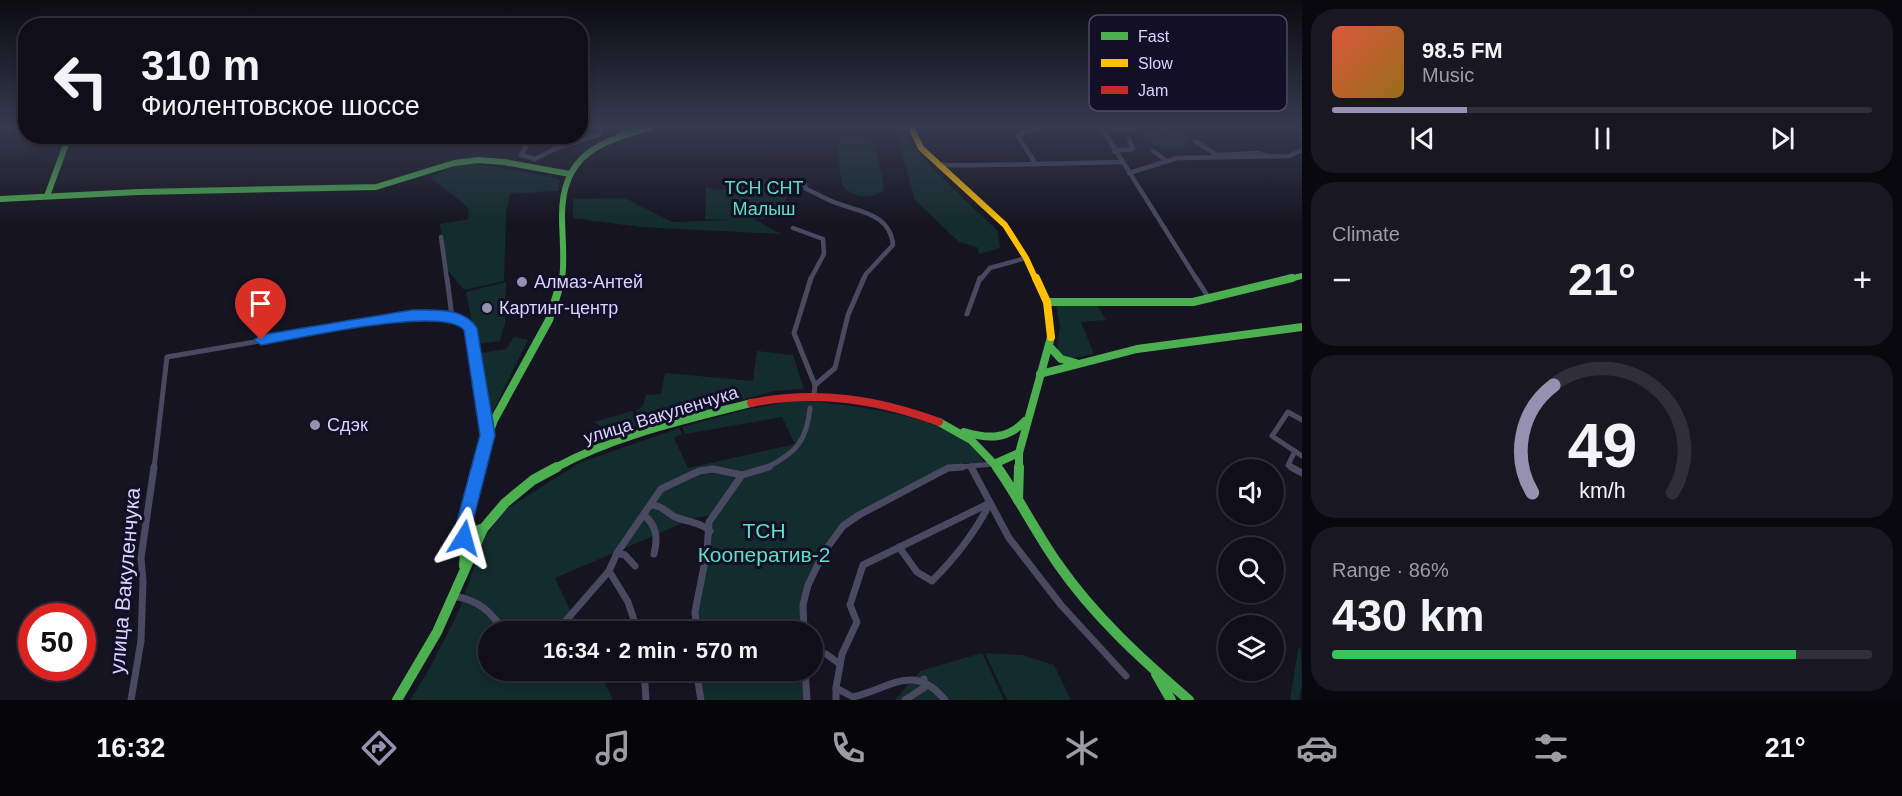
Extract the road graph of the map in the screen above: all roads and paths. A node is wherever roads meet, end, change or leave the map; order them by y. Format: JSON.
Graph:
{"nodes":[{"id":1,"x":60,"y":160,"type":"edge"},
{"id":2,"x":933,"y":160,"type":"edge"},
{"id":3,"x":1033,"y":160,"type":"edge"},
{"id":4,"x":1171,"y":160,"type":"edge"},
{"id":5,"x":578,"y":161,"type":"joint"},
{"id":6,"x":1167,"y":161,"type":"joint"},
{"id":7,"x":1121,"y":162,"type":"joint"},
{"id":8,"x":1035,"y":163,"type":"junction"},
{"id":9,"x":938,"y":165,"type":"junction"},
{"id":10,"x":548,"y":172,"type":"junction"},
{"id":11,"x":1129,"y":172,"type":"junction"},
{"id":12,"x":570,"y":174,"type":"junction"},
{"id":13,"x":804,"y":182,"type":"dead end"},
{"id":14,"x":567,"y":183,"type":"junction"},
{"id":15,"x":47,"y":196,"type":"junction"},
{"id":16,"x":0,"y":199,"type":"edge"},
{"id":17,"x":793,"y":228,"type":"dead end"},
{"id":18,"x":441,"y":237,"type":"dead end"},
{"id":19,"x":1026,"y":258,"type":"junction"},
{"id":20,"x":1302,"y":276,"type":"edge"},
{"id":21,"x":1210,"y":300,"type":"junction"},
{"id":22,"x":1047,"y":302,"type":"junction"},
{"id":23,"x":967,"y":314,"type":"dead end"},
{"id":24,"x":452,"y":317,"type":"junction"},
{"id":25,"x":1302,"y":327,"type":"edge"},
{"id":26,"x":1049,"y":346,"type":"junction"},
{"id":27,"x":167,"y":357,"type":"joint"},
{"id":28,"x":1044,"y":362,"type":"junction"},
{"id":29,"x":1078,"y":363,"type":"junction"},
{"id":30,"x":1040,"y":374,"type":"junction"},
{"id":31,"x":815,"y":389,"type":"junction"},
{"id":32,"x":824,"y":397,"type":"junction"},
{"id":33,"x":769,"y":398,"type":"junction"},
{"id":34,"x":810,"y":408,"type":"dead end"},
{"id":35,"x":1027,"y":417,"type":"junction"},
{"id":36,"x":1302,"y":420,"type":"edge"},
{"id":37,"x":954,"y":429,"type":"junction"},
{"id":38,"x":487,"y":435,"type":"junction"},
{"id":39,"x":1295,"y":451,"type":"junction"},
{"id":40,"x":1019,"y":453,"type":"junction"},
{"id":41,"x":1302,"y":456,"type":"edge"},
{"id":42,"x":994,"y":464,"type":"junction"},
{"id":43,"x":971,"y":466,"type":"junction"},
{"id":44,"x":1302,"y":473,"type":"edge"},
{"id":45,"x":742,"y":475,"type":"junction"},
{"id":46,"x":990,"y":503,"type":"junction"},
{"id":47,"x":1018,"y":504,"type":"junction"},
{"id":48,"x":651,"y":505,"type":"junction"},
{"id":49,"x":644,"y":515,"type":"junction"},
{"id":50,"x":465,"y":521,"type":"junction"},
{"id":51,"x":481,"y":529,"type":"junction"},
{"id":52,"x":710,"y":532,"type":"junction"},
{"id":53,"x":899,"y":547,"type":"junction"},
{"id":54,"x":654,"y":554,"type":"dead end"},
{"id":55,"x":616,"y":555,"type":"junction"},
{"id":56,"x":464,"y":566,"type":"junction"},
{"id":57,"x":635,"y":566,"type":"dead end"},
{"id":58,"x":609,"y":570,"type":"junction"},
{"id":59,"x":453,"y":596,"type":"junction"},
{"id":60,"x":496,"y":621,"type":"edge"},
{"id":61,"x":565,"y":621,"type":"edge"},
{"id":62,"x":634,"y":621,"type":"edge"},
{"id":63,"x":696,"y":621,"type":"edge"},
{"id":64,"x":804,"y":621,"type":"edge"},
{"id":65,"x":823,"y":654,"type":"edge"},
{"id":66,"x":840,"y":664,"type":"junction"},
{"id":67,"x":1154,"y":671,"type":"junction"},
{"id":68,"x":1126,"y":676,"type":"dead end"},
{"id":69,"x":924,"y":679,"type":"junction"},
{"id":70,"x":645,"y":681,"type":"edge"},
{"id":71,"x":698,"y":681,"type":"edge"},
{"id":72,"x":806,"y":681,"type":"edge"},
{"id":73,"x":836,"y":688,"type":"junction"},
{"id":74,"x":1179,"y":697,"type":"edge"},
{"id":75,"x":131,"y":700,"type":"edge"},
{"id":76,"x":397,"y":700,"type":"edge"},
{"id":77,"x":646,"y":700,"type":"edge"},
{"id":78,"x":701,"y":700,"type":"edge"},
{"id":79,"x":807,"y":700,"type":"edge"},
{"id":80,"x":836,"y":700,"type":"edge"},
{"id":81,"x":905,"y":700,"type":"edge"},
{"id":82,"x":945,"y":700,"type":"edge"},
{"id":83,"x":1171,"y":700,"type":"edge"},
{"id":84,"x":1189,"y":700,"type":"edge"}],
"edges":[{"from":1,"to":15,"type":"main road"},
{"from":2,"to":9,"type":"main road"},
{"from":3,"to":8,"type":"street"},
{"from":4,"to":6,"type":"street"},
{"from":5,"to":10,"type":"main road"},
{"from":5,"to":12,"type":"main road"},
{"from":6,"to":11,"type":"street"},
{"from":7,"to":8,"type":"street"},
{"from":7,"to":11,"type":"street"},
{"from":8,"to":9,"type":"street"},
{"from":9,"to":19,"type":"main road"},
{"from":10,"to":12,"type":"main road"},
{"from":10,"to":14,"type":"main road"},
{"from":10,"to":15,"type":"main road"},
{"from":11,"to":21,"type":"street"},
{"from":12,"to":14,"type":"main road"},
{"from":13,"to":31,"type":"street"},
{"from":14,"to":38,"type":"main road"},
{"from":15,"to":16,"type":"main road"},
{"from":17,"to":31,"type":"street"},
{"from":18,"to":24,"type":"street"},
{"from":19,"to":22,"type":"main road"},
{"from":19,"to":23,"type":"street"},
{"from":20,"to":21,"type":"main road"},
{"from":21,"to":22,"type":"main road"},
{"from":22,"to":26,"type":"main road"},
{"from":24,"to":27,"type":"street"},
{"from":24,"to":38,"type":"street"},
{"from":25,"to":29,"type":"main road"},
{"from":26,"to":28,"type":"main road"},
{"from":26,"to":29,"type":"main road"},
{"from":27,"to":75,"type":"street","name":"улица Вакуленчука"},
{"from":28,"to":29,"type":"main road"},
{"from":28,"to":30,"type":"main road"},
{"from":29,"to":30,"type":"main road"},
{"from":30,"to":35,"type":"main road"},
{"from":31,"to":32,"type":"main road","name":"улица Вакуленчука"},
{"from":31,"to":33,"type":"main road","name":"улица Вакуленчука"},
{"from":32,"to":33,"type":"main road"},
{"from":32,"to":37,"type":"main road"},
{"from":32,"to":42,"type":"main road"},
{"from":33,"to":51,"type":"main road","name":"улица Вакуленчука"},
{"from":34,"to":45,"type":"street"},
{"from":35,"to":37,"type":"main road"},
{"from":35,"to":40,"type":"main road"},
{"from":36,"to":39,"type":"street"},
{"from":37,"to":42,"type":"main road"},
{"from":38,"to":50,"type":"main road"},
{"from":39,"to":41,"type":"street"},
{"from":39,"to":44,"type":"street"},
{"from":40,"to":42,"type":"main road"},
{"from":40,"to":47,"type":"main road"},
{"from":42,"to":43,"type":"street"},
{"from":42,"to":47,"type":"main road"},
{"from":43,"to":46,"type":"street"},
{"from":43,"to":64,"type":"street"},
{"from":45,"to":48,"type":"street"},
{"from":45,"to":52,"type":"street"},
{"from":46,"to":53,"type":"street"},
{"from":46,"to":53,"type":"street"},
{"from":46,"to":68,"type":"street"},
{"from":47,"to":67,"type":"main road"},
{"from":48,"to":49,"type":"street"},
{"from":48,"to":52,"type":"street"},
{"from":49,"to":54,"type":"street"},
{"from":49,"to":55,"type":"street"},
{"from":50,"to":51,"type":"main road"},
{"from":50,"to":56,"type":"main road"},
{"from":51,"to":56,"type":"main road","name":"улица Вакуленчука"},
{"from":52,"to":63,"type":"street"},
{"from":53,"to":66,"type":"street"},
{"from":55,"to":57,"type":"street"},
{"from":55,"to":58,"type":"street"},
{"from":56,"to":59,"type":"main road","name":"улица Вакуленчука"},
{"from":58,"to":61,"type":"street"},
{"from":58,"to":62,"type":"street"},
{"from":59,"to":60,"type":"street"},
{"from":59,"to":76,"type":"main road","name":"улица Вакуленчука"},
{"from":65,"to":66,"type":"street"},
{"from":66,"to":73,"type":"street"},
{"from":67,"to":74,"type":"main road"},
{"from":67,"to":83,"type":"main road"},
{"from":69,"to":73,"type":"street"},
{"from":69,"to":81,"type":"street"},
{"from":69,"to":82,"type":"street"},
{"from":70,"to":77,"type":"street"},
{"from":71,"to":78,"type":"street"},
{"from":72,"to":79,"type":"street"},
{"from":73,"to":80,"type":"street"},
{"from":74,"to":84,"type":"main road"}]}
